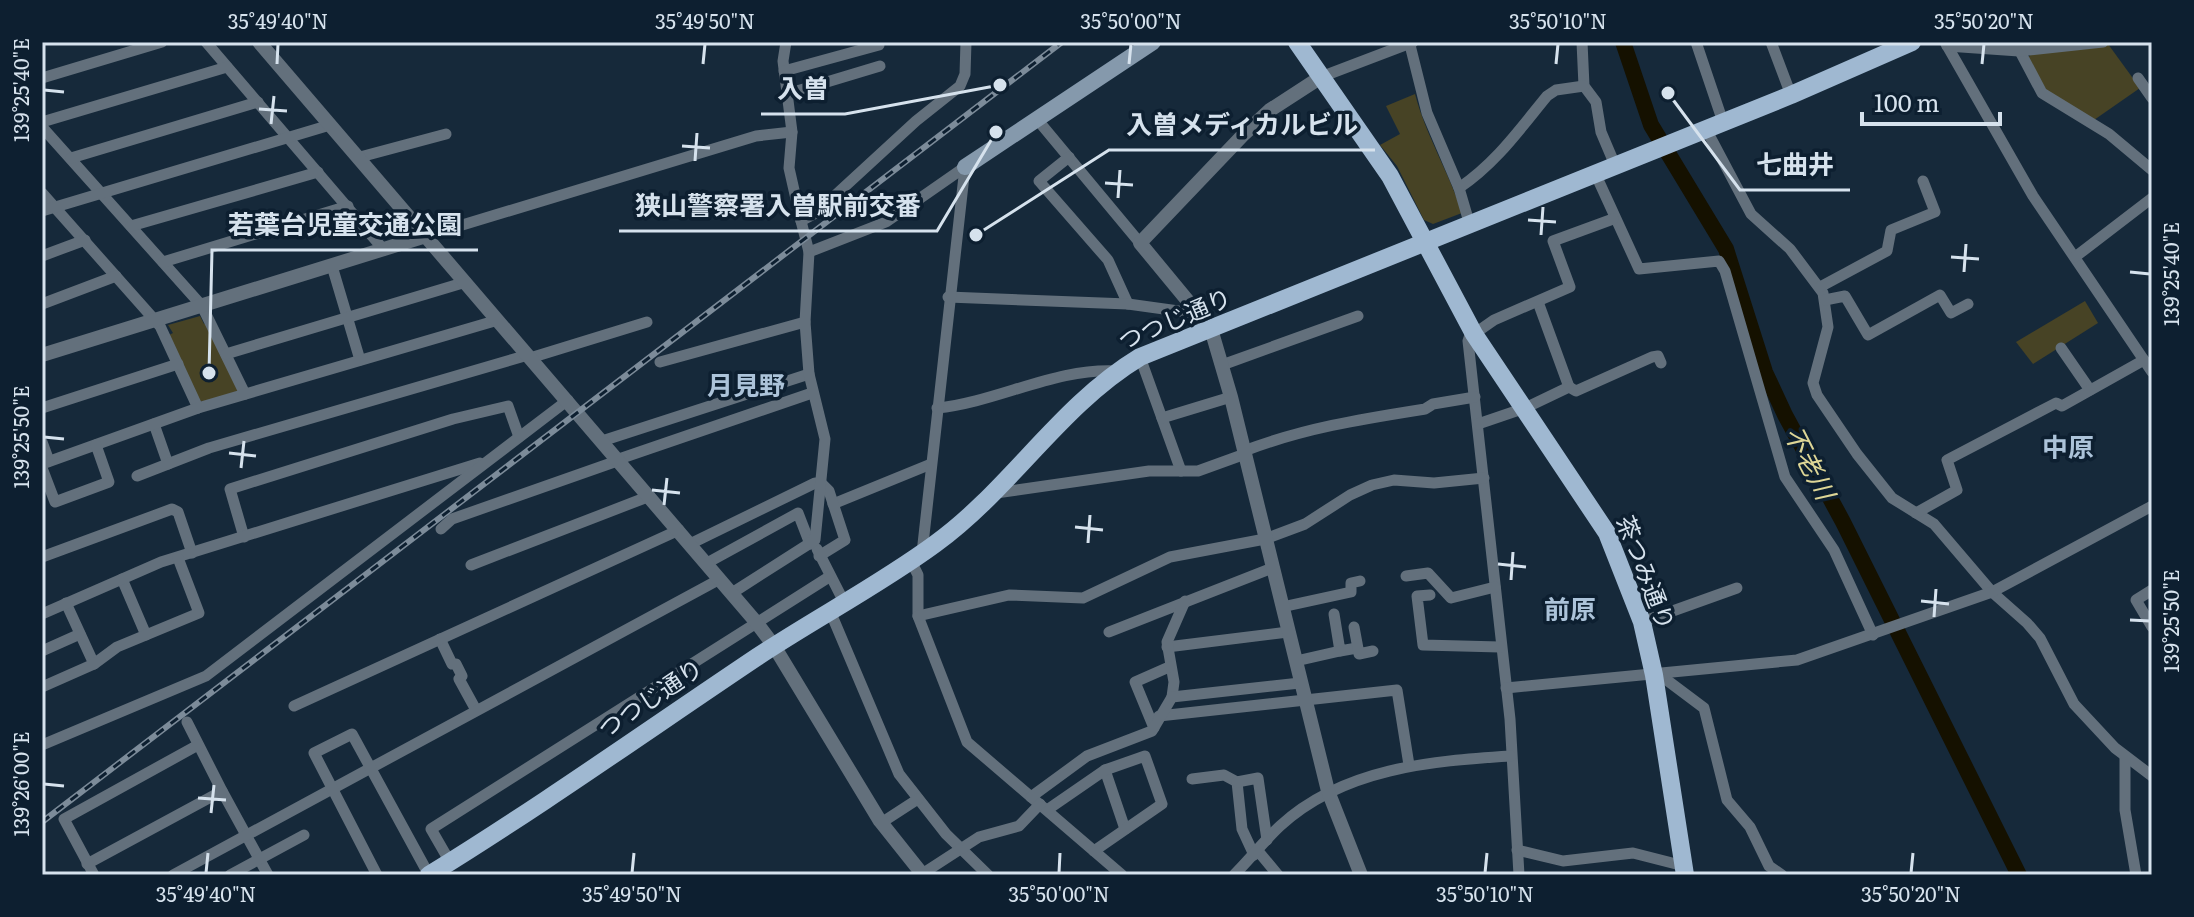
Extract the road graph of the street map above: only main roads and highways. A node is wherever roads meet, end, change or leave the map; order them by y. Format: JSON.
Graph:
{"nodes":[{"id":1,"x":1153,"y":42,"type":"edge"},
{"id":2,"x":1297,"y":42,"type":"edge"},
{"id":3,"x":1912,"y":42,"type":"edge"},
{"id":4,"x":965,"y":167,"type":"road end"},
{"id":5,"x":1424,"y":240,"type":"junction"},
{"id":6,"x":1684,"y":870,"type":"edge"},
{"id":7,"x":429,"y":875,"type":"edge"}],
"edges":[{"from":1,"to":4,"type":"main road"},
{"from":2,"to":5,"type":"main road","name":"茶つみ通り"},
{"from":3,"to":5,"type":"main road","name":"つつじ通り"},
{"from":5,"to":6,"type":"main road","name":"茶つみ通り"},
{"from":5,"to":7,"type":"main road","name":"つつじ通り"}]}
